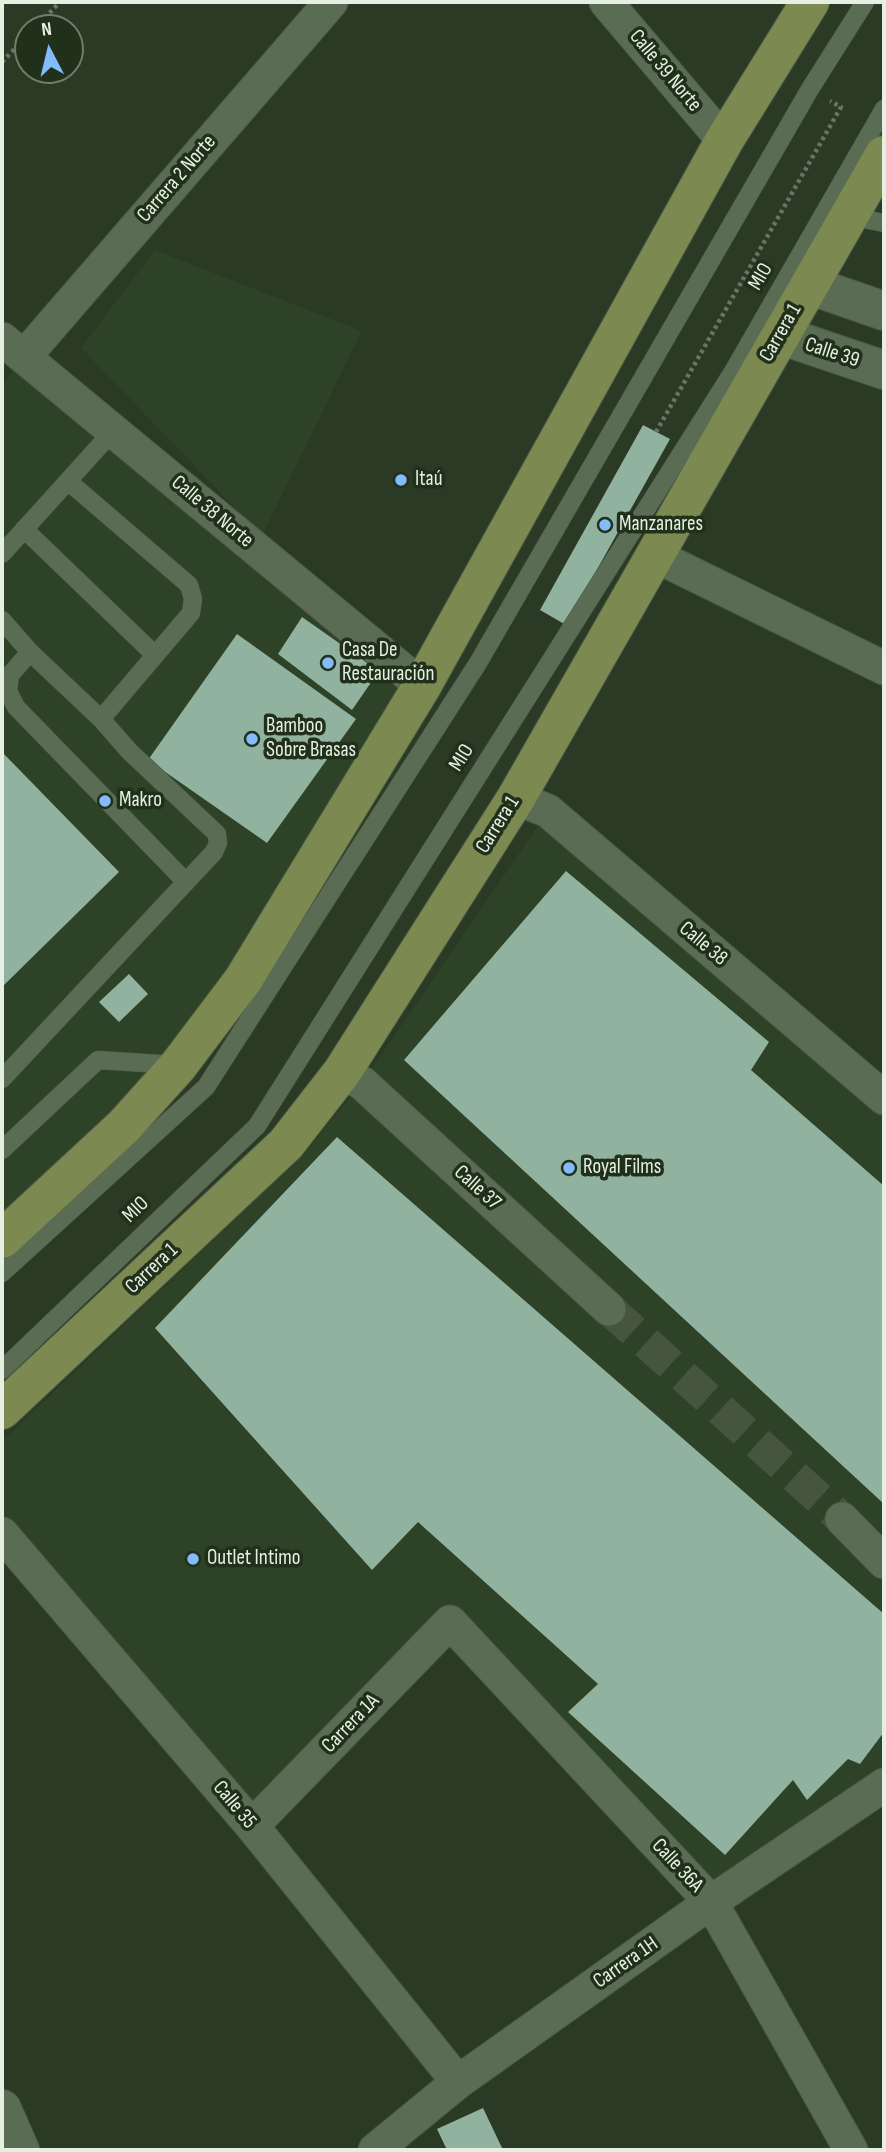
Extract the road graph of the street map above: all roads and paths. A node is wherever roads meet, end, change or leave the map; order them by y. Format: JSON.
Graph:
{"nodes":[{"id":1,"x":331,"y":2,"type":"edge"},
{"id":2,"x":606,"y":2,"type":"edge"},
{"id":3,"x":810,"y":2,"type":"edge"},
{"id":4,"x":864,"y":2,"type":"edge"},
{"id":5,"x":841,"y":107,"type":"dead end"},
{"id":6,"x":884,"y":109,"type":"edge"},
{"id":7,"x":724,"y":141,"type":"junction"},
{"id":8,"x":884,"y":155,"type":"edge"},
{"id":9,"x":866,"y":220,"type":"edge"},
{"id":10,"x":809,"y":285,"type":"junction"},
{"id":11,"x":884,"y":311,"type":"edge"},
{"id":12,"x":780,"y":335,"type":"junction"},
{"id":13,"x":13,"y":348,"type":"edge"},
{"id":14,"x":884,"y":370,"type":"edge"},
{"id":15,"x":113,"y":431,"type":"junction"},
{"id":16,"x":656,"y":432,"type":"dead end"},
{"id":17,"x":69,"y":482,"type":"junction"},
{"id":18,"x":24,"y":529,"type":"junction"},
{"id":19,"x":2,"y":554,"type":"edge"},
{"id":20,"x":654,"y":555,"type":"junction"},
{"id":21,"x":2,"y":620,"type":"edge"},
{"id":22,"x":30,"y":652,"type":"junction"},
{"id":23,"x":154,"y":654,"type":"junction"},
{"id":24,"x":884,"y":668,"type":"edge"},
{"id":25,"x":422,"y":686,"type":"junction"},
{"id":26,"x":101,"y":719,"type":"junction"},
{"id":27,"x":516,"y":798,"type":"junction"},
{"id":28,"x":185,"y":881,"type":"junction"},
{"id":29,"x":178,"y":1066,"type":"junction"},
{"id":30,"x":342,"y":1072,"type":"junction"},
{"id":31,"x":2,"y":1079,"type":"edge"},
{"id":32,"x":884,"y":1098,"type":"edge"},
{"id":33,"x":5,"y":1142,"type":"edge"},
{"id":34,"x":2,"y":1240,"type":"edge"},
{"id":35,"x":2,"y":1273,"type":"edge"},
{"id":36,"x":609,"y":1309,"type":"tunnel mouth"},
{"id":37,"x":2,"y":1370,"type":"edge"},
{"id":38,"x":2,"y":1410,"type":"edge"},
{"id":39,"x":842,"y":1519,"type":"tunnel mouth"},
{"id":40,"x":6,"y":1543,"type":"edge"},
{"id":41,"x":884,"y":1562,"type":"edge"},
{"id":42,"x":450,"y":1622,"type":"joint"},
{"id":43,"x":884,"y":1785,"type":"edge"},
{"id":44,"x":252,"y":1826,"type":"junction"},
{"id":45,"x":711,"y":1902,"type":"junction"},
{"id":46,"x":458,"y":2082,"type":"junction"},
{"id":47,"x":2,"y":2109,"type":"edge"},
{"id":48,"x":412,"y":2137,"type":"edge"},
{"id":49,"x":20,"y":2150,"type":"edge"},
{"id":50,"x":374,"y":2150,"type":"edge"},
{"id":51,"x":851,"y":2150,"type":"edge"}],
"edges":[{"from":1,"to":13,"type":"street","name":"Carrera 2 Norte"},
{"from":2,"to":7,"type":"street","name":"Calle 39 Norte"},
{"from":3,"to":7,"type":"main road"},
{"from":4,"to":35,"type":"lane","name":"MIO"},
{"from":5,"to":16,"type":"path"},
{"from":6,"to":37,"type":"lane","name":"MIO"},
{"from":7,"to":25,"type":"main road"},
{"from":8,"to":9,"type":"main road","name":"Carrera 1"},
{"from":9,"to":10,"type":"main road","name":"Carrera 1"},
{"from":10,"to":11,"type":"street"},
{"from":10,"to":12,"type":"main road","name":"Carrera 1"},
{"from":12,"to":14,"type":"street","name":"Calle 39"},
{"from":12,"to":20,"type":"main road","name":"Carrera 1"},
{"from":13,"to":15,"type":"street","name":"Calle 38 Norte"},
{"from":15,"to":17,"type":"lane"},
{"from":15,"to":25,"type":"street","name":"Calle 38 Norte"},
{"from":17,"to":18,"type":"lane"},
{"from":17,"to":23,"type":"lane"},
{"from":18,"to":19,"type":"lane"},
{"from":18,"to":23,"type":"lane"},
{"from":20,"to":24,"type":"street"},
{"from":20,"to":27,"type":"main road","name":"Carrera 1"},
{"from":21,"to":22,"type":"lane"},
{"from":22,"to":26,"type":"lane"},
{"from":22,"to":28,"type":"lane"},
{"from":23,"to":26,"type":"lane"},
{"from":25,"to":29,"type":"main road"},
{"from":26,"to":28,"type":"lane"},
{"from":27,"to":30,"type":"main road","name":"Carrera 1"},
{"from":27,"to":32,"type":"street","name":"Calle 38"},
{"from":28,"to":31,"type":"lane"},
{"from":29,"to":33,"type":"lane"},
{"from":29,"to":34,"type":"main road"},
{"from":30,"to":36,"type":"street","name":"Calle 37"},
{"from":30,"to":38,"type":"main road","name":"Carrera 1"},
{"from":39,"to":41,"type":"street"},
{"from":40,"to":44,"type":"street","name":"Calle 35"},
{"from":42,"to":44,"type":"street","name":"Carrera 1A"},
{"from":42,"to":45,"type":"street","name":"Calle 36A"},
{"from":43,"to":45,"type":"street","name":"Carrera 1H"},
{"from":44,"to":46,"type":"street","name":"Calle 35"},
{"from":45,"to":46,"type":"street","name":"Carrera 1H"},
{"from":45,"to":51,"type":"street","name":"Calle 36A"},
{"from":46,"to":48,"type":"street","name":"Carrera 1H"},
{"from":47,"to":49,"type":"street"},
{"from":48,"to":50,"type":"street","name":"Carrera 1H"}]}
